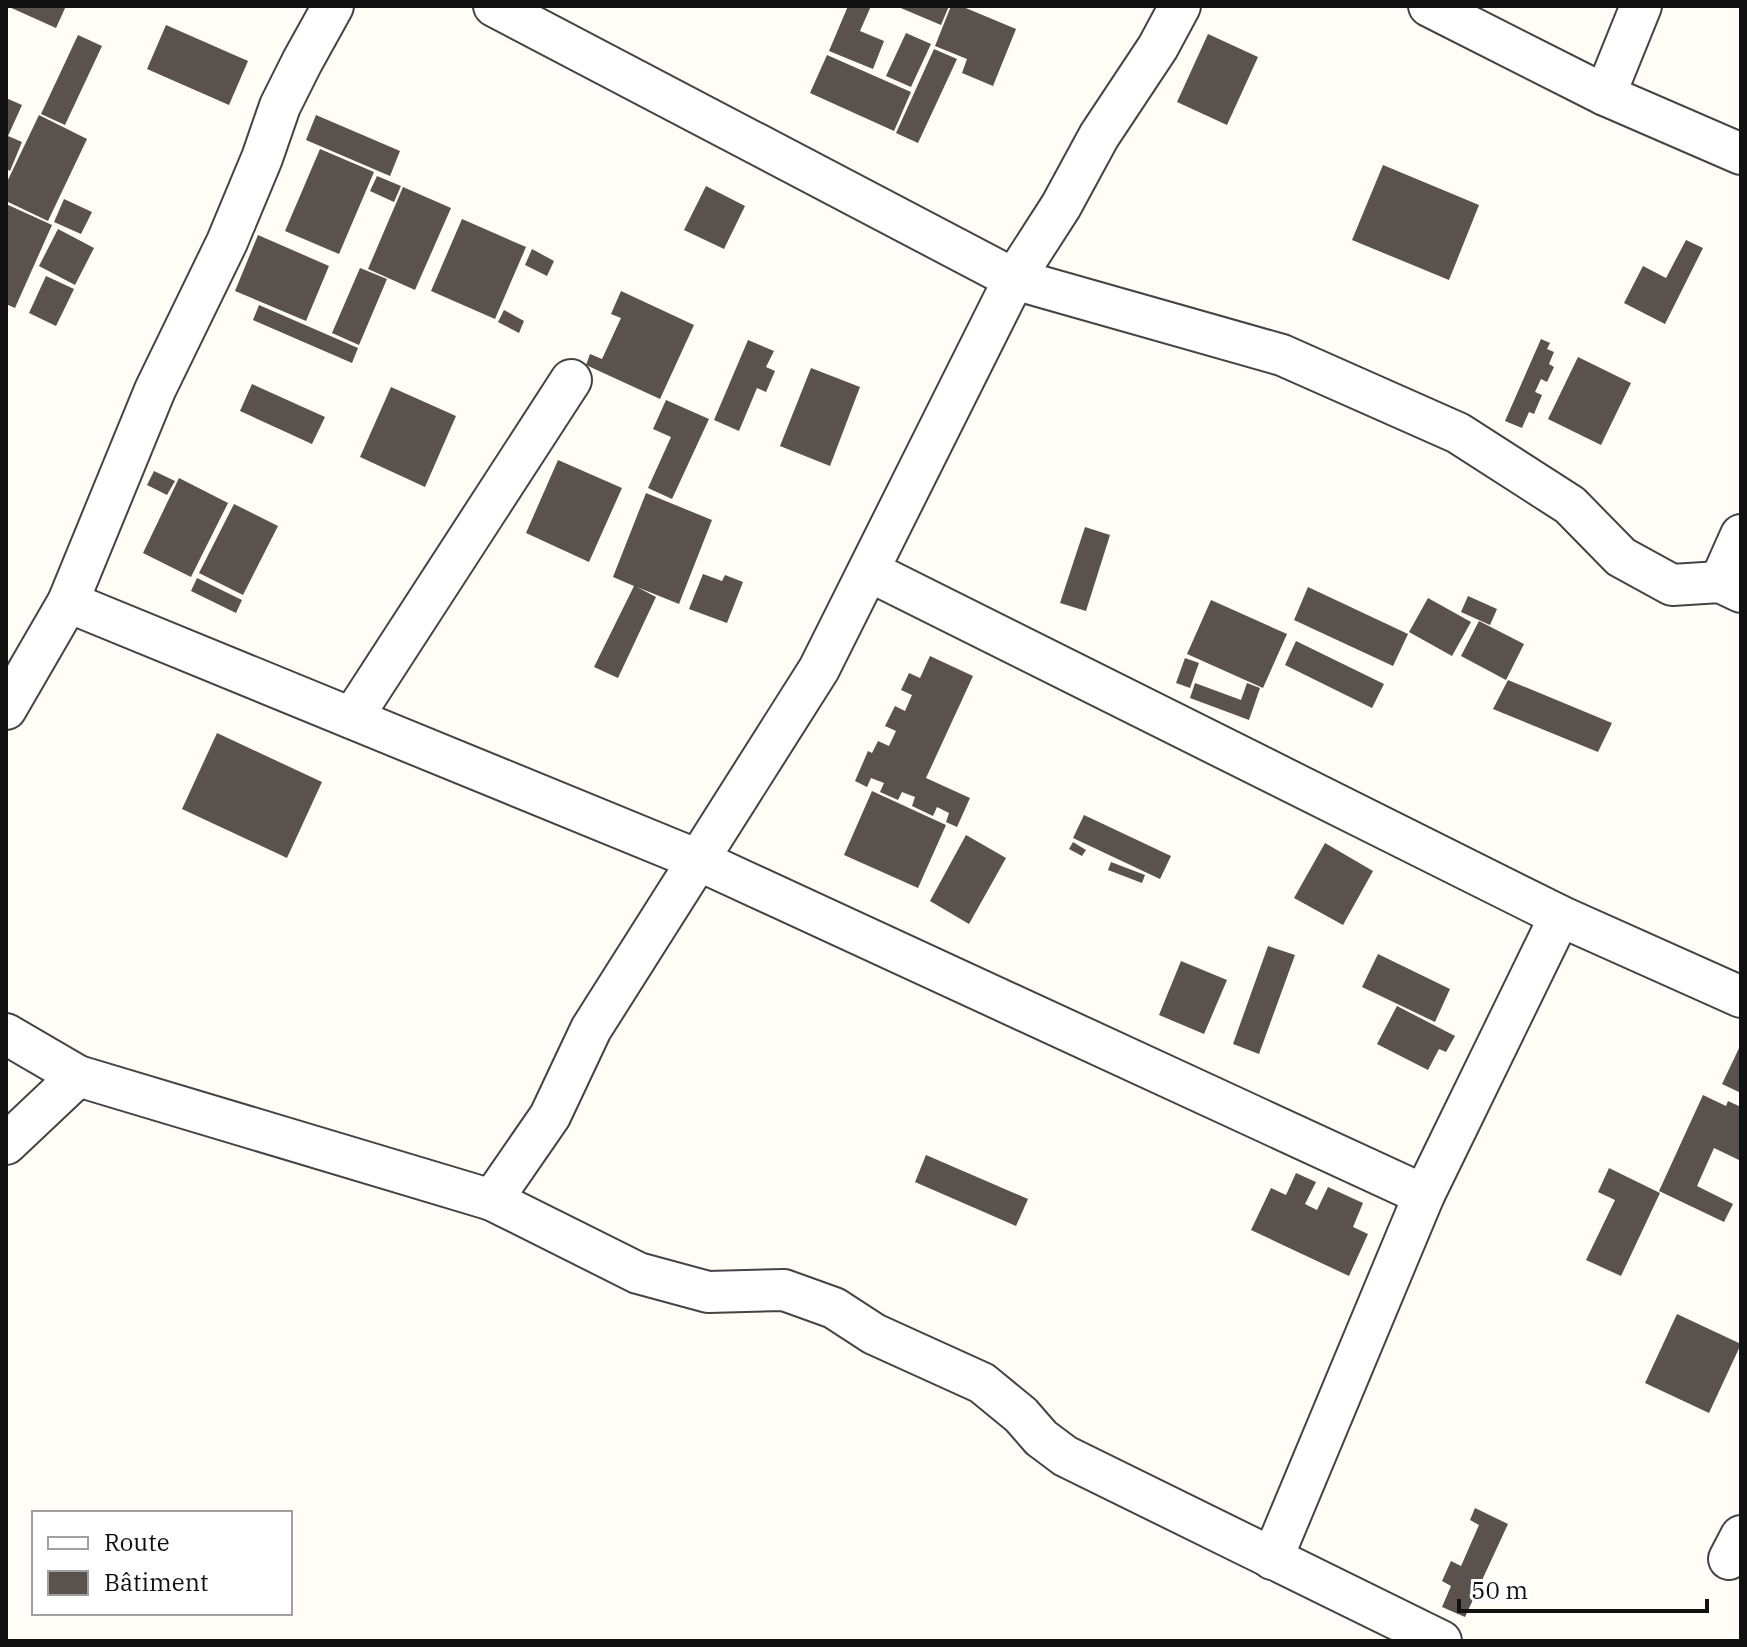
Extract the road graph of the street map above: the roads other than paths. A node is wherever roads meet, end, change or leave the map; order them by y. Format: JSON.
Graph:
{"nodes":[{"id":1,"x":333,"y":6,"type":"edge"},
{"id":2,"x":494,"y":6,"type":"edge"},
{"id":3,"x":1180,"y":6,"type":"edge"},
{"id":4,"x":1429,"y":6,"type":"edge"},
{"id":5,"x":1641,"y":6,"type":"edge"},
{"id":6,"x":1605,"y":95,"type":"junction"},
{"id":7,"x":1741,"y":154,"type":"edge"},
{"id":8,"x":1014,"y":279,"type":"junction"},
{"id":9,"x":571,"y":380,"type":"dead end"},
{"id":10,"x":1741,"y":535,"type":"edge"},
{"id":11,"x":869,"y":571,"type":"junction"},
{"id":12,"x":1731,"y":587,"type":"edge"},
{"id":13,"x":68,"y":602,"type":"junction"},
{"id":14,"x":6,"y":709,"type":"edge"},
{"id":15,"x":352,"y":718,"type":"junction"},
{"id":16,"x":698,"y":860,"type":"junction"},
{"id":17,"x":1560,"y":916,"type":"junction"},
{"id":18,"x":1741,"y":997,"type":"edge"},
{"id":19,"x":6,"y":1034,"type":"edge"},
{"id":20,"x":78,"y":1076,"type":"junction"},
{"id":21,"x":6,"y":1144,"type":"edge"},
{"id":22,"x":1424,"y":1195,"type":"junction"},
{"id":23,"x":492,"y":1200,"type":"junction"},
{"id":24,"x":1272,"y":1559,"type":"junction"},
{"id":25,"x":1441,"y":1641,"type":"edge"}],
"edges":[{"from":1,"to":13,"type":"street"},
{"from":2,"to":8,"type":"street"},
{"from":3,"to":8,"type":"street"},
{"from":4,"to":6,"type":"street"},
{"from":5,"to":6,"type":"street"},
{"from":6,"to":7,"type":"street"},
{"from":8,"to":11,"type":"street"},
{"from":8,"to":12,"type":"street"},
{"from":9,"to":15,"type":"street"},
{"from":10,"to":12,"type":"street"},
{"from":11,"to":16,"type":"street"},
{"from":11,"to":17,"type":"street"},
{"from":13,"to":14,"type":"street"},
{"from":13,"to":15,"type":"street"},
{"from":15,"to":16,"type":"street"},
{"from":16,"to":22,"type":"street"},
{"from":16,"to":23,"type":"street"},
{"from":17,"to":18,"type":"street"},
{"from":17,"to":22,"type":"street"},
{"from":19,"to":20,"type":"street"},
{"from":20,"to":21,"type":"street"},
{"from":20,"to":23,"type":"street"},
{"from":22,"to":24,"type":"street"},
{"from":23,"to":24,"type":"street"},
{"from":24,"to":25,"type":"street"}]}
